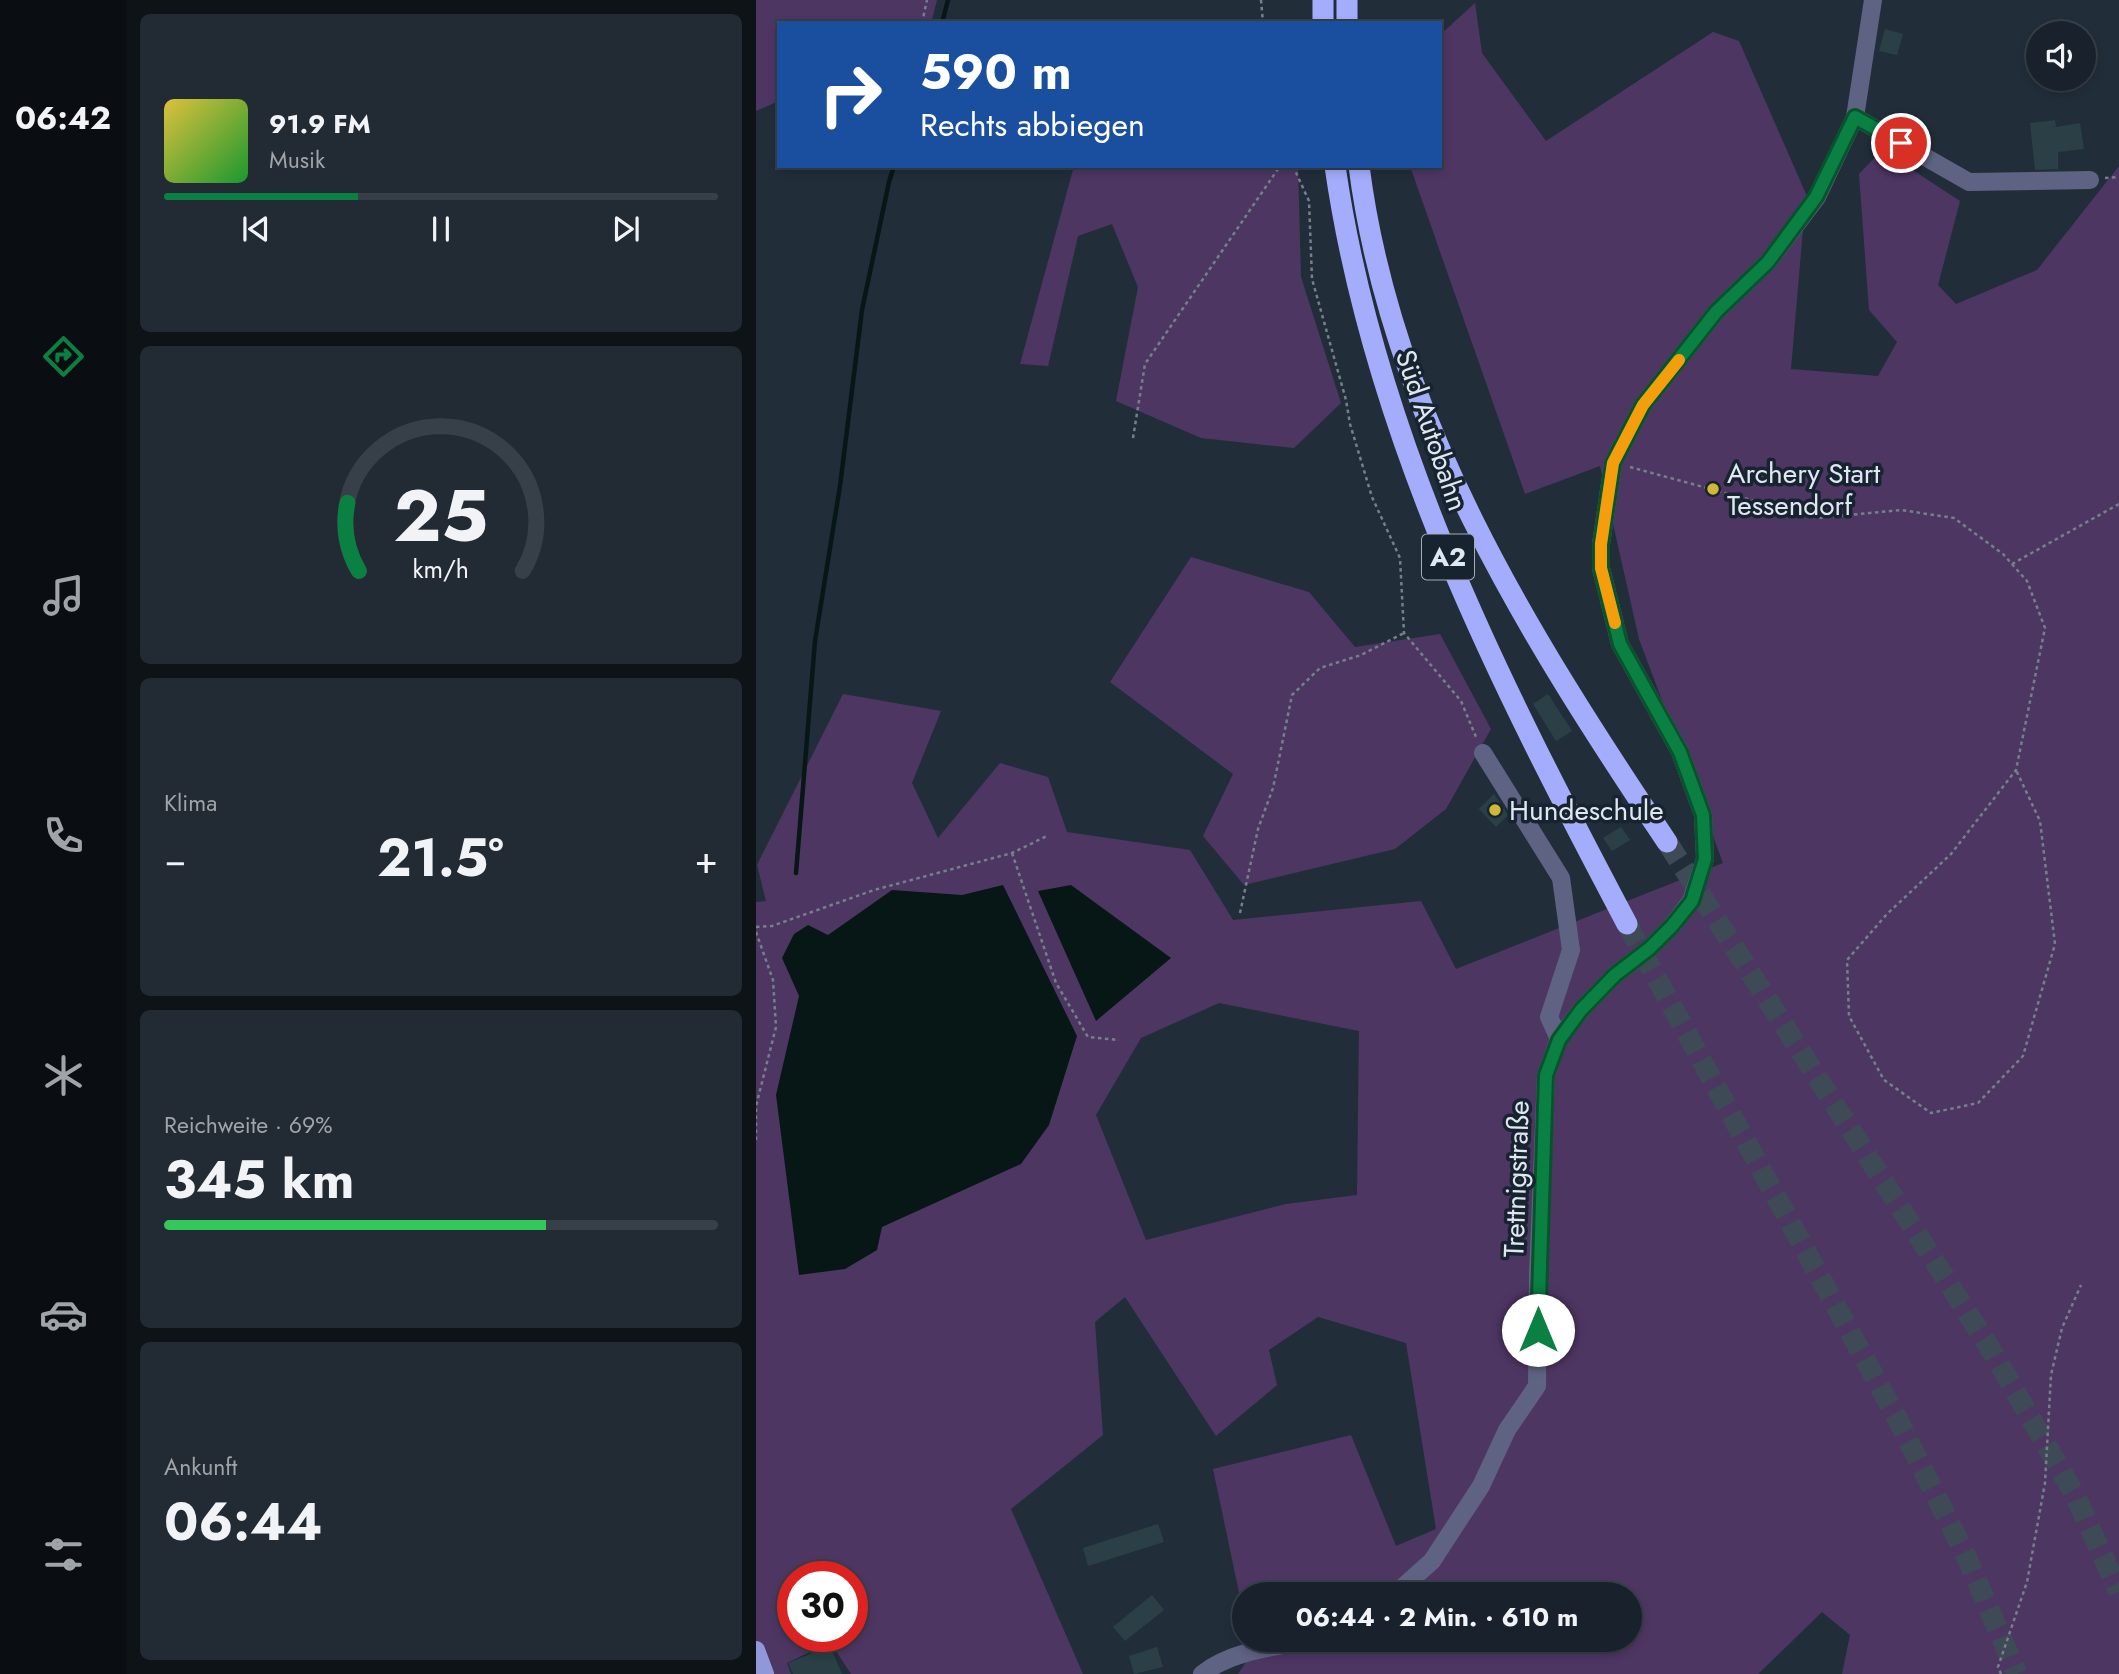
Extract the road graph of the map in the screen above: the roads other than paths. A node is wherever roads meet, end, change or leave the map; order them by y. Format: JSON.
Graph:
{"nodes":[{"id":1,"x":1323,"y":0,"type":"edge"},
{"id":2,"x":1347,"y":0,"type":"edge"},
{"id":3,"x":1873,"y":0,"type":"edge"},
{"id":4,"x":1323,"y":21,"type":"edge"},
{"id":5,"x":1347,"y":21,"type":"edge"},
{"id":6,"x":1855,"y":117,"type":"junction"},
{"id":7,"x":1335,"y":168,"type":"edge"},
{"id":8,"x":1359,"y":168,"type":"edge"},
{"id":9,"x":2090,"y":180,"type":"dead end"},
{"id":10,"x":1483,"y":753,"type":"road end"},
{"id":11,"x":1667,"y":842,"type":"tunnel mouth"},
{"id":12,"x":1627,"y":924,"type":"tunnel mouth"},
{"id":13,"x":1559,"y":1040,"type":"junction"},
{"id":14,"x":1408,"y":1582,"type":"edge"},
{"id":15,"x":756,"y":1650,"type":"edge"},
{"id":16,"x":1251,"y":1652,"type":"edge"},
{"id":17,"x":765,"y":1674,"type":"edge"},
{"id":18,"x":1202,"y":1674,"type":"edge"}],
"edges":[{"from":1,"to":4,"type":"highway"},
{"from":2,"to":5,"type":"highway"},
{"from":3,"to":6,"type":"street","name":"Trettnigstraße"},
{"from":6,"to":9,"type":"street"},
{"from":6,"to":13,"type":"street","name":"Trettnigstraße"},
{"from":7,"to":12,"type":"highway","name":"Süd Autobahn","number":"A2"},
{"from":8,"to":11,"type":"highway","name":"Süd Autobahn","number":"A2"},
{"from":10,"to":13,"type":"street"},
{"from":13,"to":14,"type":"street","name":"Trettnigstraße"},
{"from":15,"to":17,"type":"main road"},
{"from":16,"to":18,"type":"street"}]}
